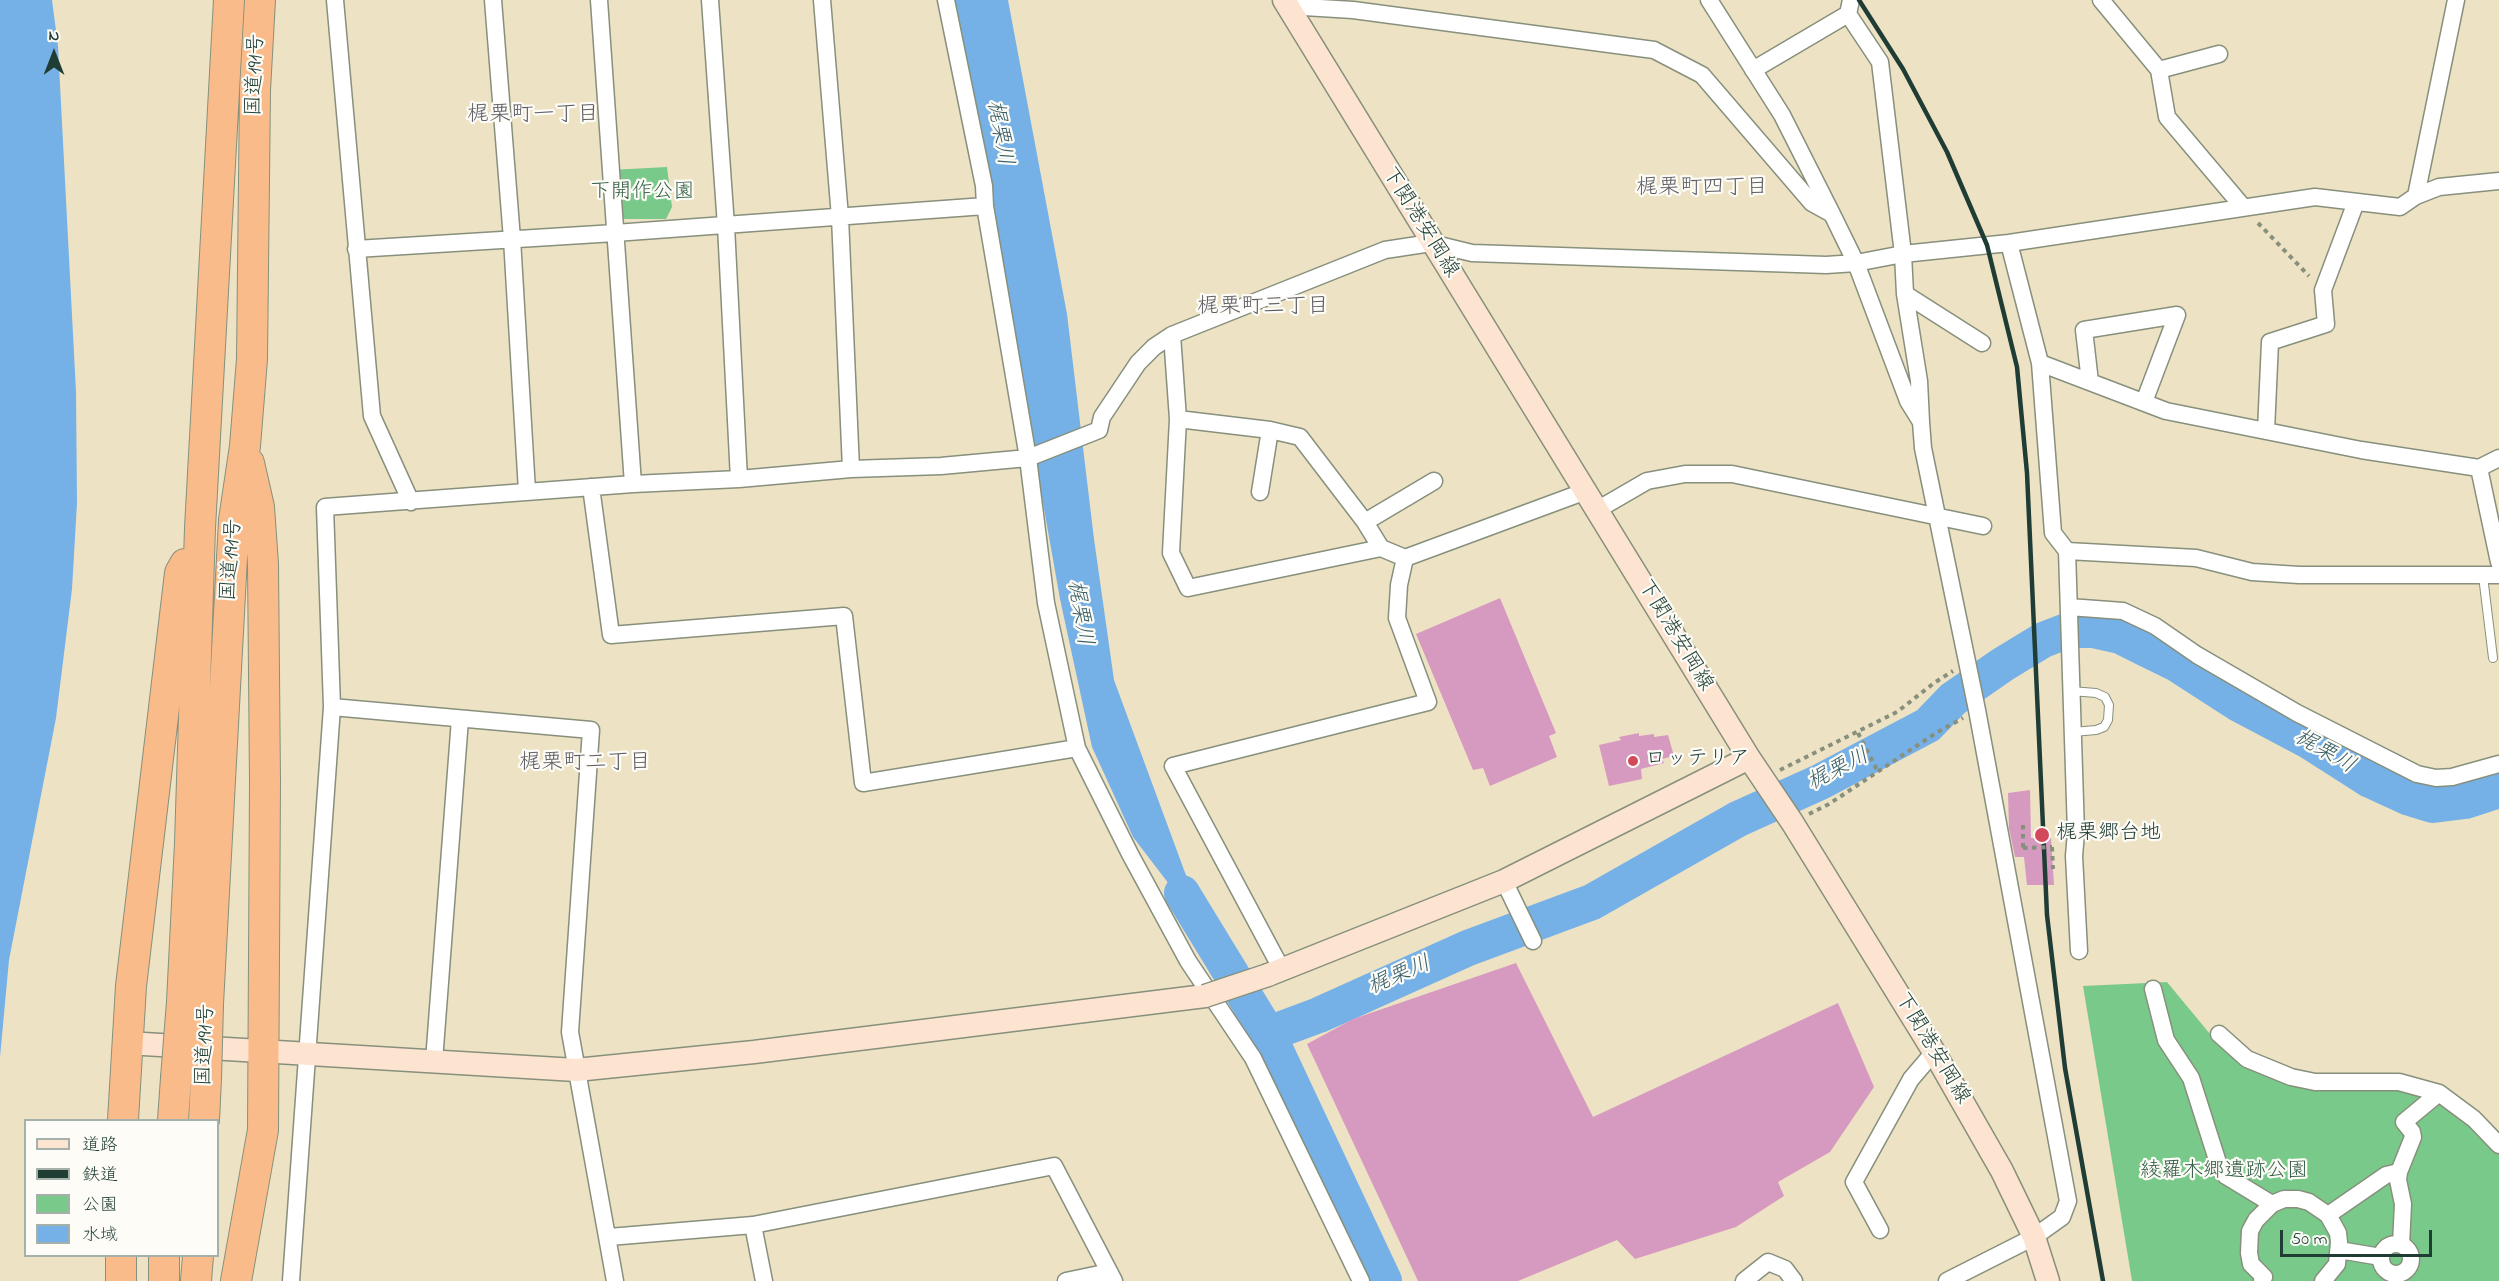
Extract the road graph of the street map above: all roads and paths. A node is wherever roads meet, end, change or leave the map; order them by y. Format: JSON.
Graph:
{"nodes":[{"id":1,"x":229,"y":0,"type":"edge"},
{"id":2,"x":260,"y":0,"type":"edge"},
{"id":3,"x":335,"y":0,"type":"edge"},
{"id":4,"x":493,"y":0,"type":"edge"},
{"id":5,"x":599,"y":0,"type":"edge"},
{"id":6,"x":710,"y":0,"type":"edge"},
{"id":7,"x":822,"y":0,"type":"edge"},
{"id":8,"x":946,"y":0,"type":"edge"},
{"id":9,"x":1708,"y":0,"type":"edge"},
{"id":10,"x":2101,"y":0,"type":"edge"},
{"id":11,"x":2456,"y":0,"type":"edge"},
{"id":12,"x":1285,"y":3,"type":"edge"},
{"id":13,"x":1850,"y":7,"type":"edge"},
{"id":14,"x":2219,"y":54,"type":"dead end"},
{"id":15,"x":1753,"y":70,"type":"junction"},
{"id":16,"x":2159,"y":70,"type":"junction"},
{"id":17,"x":2499,"y":181,"type":"edge"},
{"id":18,"x":2416,"y":196,"type":"junction"},
{"id":19,"x":2356,"y":202,"type":"junction"},
{"id":20,"x":985,"y":206,"type":"junction"},
{"id":21,"x":2243,"y":207,"type":"junction"},
{"id":22,"x":1832,"y":214,"type":"junction"},
{"id":23,"x":840,"y":217,"type":"junction"},
{"id":24,"x":726,"y":226,"type":"junction"},
{"id":25,"x":615,"y":233,"type":"junction"},
{"id":26,"x":512,"y":239,"type":"junction"},
{"id":27,"x":1431,"y":243,"type":"junction"},
{"id":28,"x":2009,"y":243,"type":"junction"},
{"id":29,"x":356,"y":249,"type":"junction"},
{"id":30,"x":1903,"y":254,"type":"junction"},
{"id":31,"x":1856,"y":263,"type":"junction"},
{"id":32,"x":2323,"y":290,"type":"junction"},
{"id":33,"x":1905,"y":294,"type":"junction"},
{"id":34,"x":1172,"y":335,"type":"junction"},
{"id":35,"x":1982,"y":343,"type":"dead end"},
{"id":36,"x":2040,"y":363,"type":"junction"},
{"id":37,"x":2090,"y":382,"type":"junction"},
{"id":38,"x":2144,"y":402,"type":"junction"},
{"id":39,"x":1178,"y":419,"type":"junction"},
{"id":40,"x":1921,"y":422,"type":"junction"},
{"id":41,"x":1270,"y":430,"type":"junction"},
{"id":42,"x":2266,"y":431,"type":"junction"},
{"id":43,"x":245,"y":446,"type":"junction"},
{"id":44,"x":1028,"y":458,"type":"junction"},
{"id":45,"x":2499,"y":458,"type":"edge"},
{"id":46,"x":2479,"y":468,"type":"junction"},
{"id":47,"x":851,"y":469,"type":"junction"},
{"id":48,"x":739,"y":479,"type":"junction"},
{"id":49,"x":1434,"y":481,"type":"dead end"},
{"id":50,"x":633,"y":484,"type":"junction"},
{"id":51,"x":591,"y":487,"type":"junction"},
{"id":52,"x":527,"y":491,"type":"junction"},
{"id":53,"x":1260,"y":492,"type":"dead end"},
{"id":54,"x":1592,"y":501,"type":"junction"},
{"id":55,"x":411,"y":502,"type":"junction"},
{"id":56,"x":1937,"y":516,"type":"junction"},
{"id":57,"x":1365,"y":522,"type":"junction"},
{"id":58,"x":1983,"y":526,"type":"dead end"},
{"id":59,"x":200,"y":528,"type":"junction"},
{"id":60,"x":1381,"y":548,"type":"junction"},
{"id":61,"x":2067,"y":551,"type":"junction"},
{"id":62,"x":1405,"y":558,"type":"junction"},
{"id":63,"x":2499,"y":562,"type":"edge"},
{"id":64,"x":2491,"y":575,"type":"edge"},
{"id":65,"x":2069,"y":610,"type":"junction"},
{"id":66,"x":2493,"y":658,"type":"dead end"},
{"id":67,"x":1967,"y":667,"type":"junction"},
{"id":68,"x":2071,"y":691,"type":"junction"},
{"id":69,"x":332,"y":707,"type":"junction"},
{"id":70,"x":1976,"y":707,"type":"junction"},
{"id":71,"x":460,"y":719,"type":"junction"},
{"id":72,"x":2073,"y":732,"type":"junction"},
{"id":73,"x":1858,"y":733,"type":"junction"},
{"id":74,"x":1077,"y":748,"type":"junction"},
{"id":75,"x":1749,"y":758,"type":"junction"},
{"id":76,"x":2499,"y":764,"type":"edge"},
{"id":77,"x":1878,"y":772,"type":"junction"},
{"id":78,"x":1765,"y":783,"type":"junction"},
{"id":79,"x":1792,"y":822,"type":"junction"},
{"id":80,"x":2023,"y":825,"type":"dead end"},
{"id":81,"x":2053,"y":869,"type":"dead end"},
{"id":82,"x":1504,"y":881,"type":"junction"},
{"id":83,"x":1533,"y":941,"type":"dead end"},
{"id":84,"x":2079,"y":951,"type":"dead end"},
{"id":85,"x":1275,"y":972,"type":"junction"},
{"id":86,"x":2153,"y":989,"type":"dead end"},
{"id":87,"x":195,"y":1003,"type":"junction"},
{"id":88,"x":2219,"y":1034,"type":"dead end"},
{"id":89,"x":127,"y":1043,"type":"junction"},
{"id":90,"x":263,"y":1052,"type":"junction"},
{"id":91,"x":1934,"y":1052,"type":"junction"},
{"id":92,"x":309,"y":1055,"type":"junction"},
{"id":93,"x":434,"y":1061,"type":"junction"},
{"id":94,"x":576,"y":1070,"type":"junction"},
{"id":95,"x":2439,"y":1094,"type":"junction"},
{"id":96,"x":123,"y":1119,"type":"edge"},
{"id":97,"x":173,"y":1119,"type":"edge"},
{"id":98,"x":204,"y":1119,"type":"edge"},
{"id":99,"x":2499,"y":1145,"type":"edge"},
{"id":100,"x":2399,"y":1172,"type":"junction"},
{"id":101,"x":2272,"y":1204,"type":"junction"},
{"id":102,"x":2328,"y":1215,"type":"junction"},
{"id":103,"x":753,"y":1225,"type":"junction"},
{"id":104,"x":1880,"y":1230,"type":"dead end"},
{"id":105,"x":609,"y":1237,"type":"junction"},
{"id":106,"x":2034,"y":1237,"type":"junction"},
{"id":107,"x":2401,"y":1245,"type":"junction"},
{"id":108,"x":2339,"y":1250,"type":"junction"},
{"id":109,"x":121,"y":1257,"type":"edge"},
{"id":110,"x":164,"y":1257,"type":"edge"},
{"id":111,"x":198,"y":1257,"type":"edge"},
{"id":112,"x":2381,"y":1257,"type":"junction"},
{"id":113,"x":1112,"y":1277,"type":"edge"},
{"id":114,"x":2393,"y":1278,"type":"edge"},
{"id":115,"x":121,"y":1281,"type":"edge"},
{"id":116,"x":164,"y":1281,"type":"edge"},
{"id":117,"x":196,"y":1281,"type":"edge"},
{"id":118,"x":236,"y":1281,"type":"edge"},
{"id":119,"x":291,"y":1281,"type":"edge"},
{"id":120,"x":615,"y":1281,"type":"edge"},
{"id":121,"x":764,"y":1281,"type":"edge"},
{"id":122,"x":1066,"y":1281,"type":"edge"},
{"id":123,"x":1360,"y":1281,"type":"edge"},
{"id":124,"x":1744,"y":1281,"type":"edge"},
{"id":125,"x":1794,"y":1281,"type":"edge"},
{"id":126,"x":1947,"y":1281,"type":"edge"},
{"id":127,"x":2048,"y":1281,"type":"edge"},
{"id":128,"x":2262,"y":1281,"type":"edge"},
{"id":129,"x":2323,"y":1281,"type":"edge"}],
"edges":[{"from":1,"to":59,"type":"highway","name":"国道191号"},
{"from":2,"to":43,"type":"highway","name":"国道191号"},
{"from":3,"to":29,"type":"street"},
{"from":4,"to":26,"type":"street"},
{"from":5,"to":25,"type":"street"},
{"from":6,"to":24,"type":"street"},
{"from":7,"to":23,"type":"street"},
{"from":8,"to":20,"type":"street"},
{"from":9,"to":15,"type":"street"},
{"from":10,"to":16,"type":"street"},
{"from":11,"to":18,"type":"street"},
{"from":12,"to":22,"type":"street"},
{"from":12,"to":27,"type":"street","name":"下関港安岡線"},
{"from":13,"to":15,"type":"street"},
{"from":13,"to":30,"type":"street"},
{"from":14,"to":16,"type":"street"},
{"from":15,"to":22,"type":"street"},
{"from":16,"to":21,"type":"street"},
{"from":17,"to":18,"type":"street"},
{"from":18,"to":19,"type":"street"},
{"from":19,"to":21,"type":"street"},
{"from":19,"to":32,"type":"street"},
{"from":20,"to":23,"type":"street"},
{"from":20,"to":44,"type":"street"},
{"from":21,"to":28,"type":"street"},
{"from":21,"to":32,"type":"path"},
{"from":22,"to":31,"type":"street"},
{"from":23,"to":24,"type":"street"},
{"from":23,"to":47,"type":"street"},
{"from":24,"to":25,"type":"street"},
{"from":24,"to":48,"type":"street"},
{"from":25,"to":26,"type":"street"},
{"from":25,"to":50,"type":"street"},
{"from":26,"to":29,"type":"street"},
{"from":26,"to":52,"type":"street"},
{"from":27,"to":31,"type":"street"},
{"from":27,"to":34,"type":"street"},
{"from":27,"to":54,"type":"street","name":"下関港安岡線"},
{"from":28,"to":30,"type":"street"},
{"from":28,"to":36,"type":"street"},
{"from":29,"to":55,"type":"street"},
{"from":30,"to":31,"type":"street"},
{"from":30,"to":33,"type":"street"},
{"from":31,"to":40,"type":"street"},
{"from":32,"to":42,"type":"street"},
{"from":33,"to":35,"type":"street"},
{"from":33,"to":40,"type":"street"},
{"from":34,"to":39,"type":"street"},
{"from":34,"to":44,"type":"street"},
{"from":36,"to":37,"type":"street"},
{"from":36,"to":61,"type":"street"},
{"from":37,"to":38,"type":"street"},
{"from":37,"to":38,"type":"street"},
{"from":38,"to":42,"type":"street"},
{"from":39,"to":41,"type":"street"},
{"from":39,"to":60,"type":"street"},
{"from":40,"to":56,"type":"street"},
{"from":41,"to":53,"type":"street"},
{"from":41,"to":57,"type":"street"},
{"from":42,"to":46,"type":"street"},
{"from":43,"to":87,"type":"highway","name":"国道191号"},
{"from":43,"to":90,"type":"highway"},
{"from":44,"to":47,"type":"street"},
{"from":44,"to":74,"type":"street"},
{"from":45,"to":46,"type":"street"},
{"from":46,"to":63,"type":"street"},
{"from":47,"to":48,"type":"street"},
{"from":48,"to":50,"type":"street"},
{"from":49,"to":57,"type":"street"},
{"from":50,"to":51,"type":"street"},
{"from":51,"to":52,"type":"street"},
{"from":51,"to":74,"type":"street"},
{"from":52,"to":55,"type":"street"},
{"from":54,"to":56,"type":"street"},
{"from":54,"to":62,"type":"street"},
{"from":54,"to":75,"type":"street","name":"下関港安岡線"},
{"from":55,"to":69,"type":"street"},
{"from":56,"to":58,"type":"street"},
{"from":56,"to":67,"type":"street"},
{"from":57,"to":60,"type":"street"},
{"from":59,"to":87,"type":"highway","name":"国道191号"},
{"from":59,"to":89,"type":"highway"},
{"from":60,"to":62,"type":"street"},
{"from":61,"to":64,"type":"street"},
{"from":61,"to":65,"type":"street"},
{"from":62,"to":85,"type":"street"},
{"from":64,"to":66,"type":"lane"},
{"from":65,"to":68,"type":"street"},
{"from":65,"to":76,"type":"street"},
{"from":67,"to":70,"type":"street"},
{"from":67,"to":73,"type":"path"},
{"from":68,"to":72,"type":"street"},
{"from":68,"to":72,"type":"lane"},
{"from":69,"to":71,"type":"street"},
{"from":69,"to":92,"type":"street"},
{"from":70,"to":77,"type":"path"},
{"from":70,"to":106,"type":"street"},
{"from":71,"to":93,"type":"street"},
{"from":71,"to":94,"type":"street"},
{"from":72,"to":84,"type":"street"},
{"from":73,"to":77,"type":"path"},
{"from":73,"to":78,"type":"path"},
{"from":74,"to":123,"type":"street"},
{"from":75,"to":78,"type":"street","name":"下関港安岡線"},
{"from":75,"to":82,"type":"street"},
{"from":77,"to":79,"type":"path"},
{"from":78,"to":79,"type":"street","name":"下関港安岡線"},
{"from":79,"to":91,"type":"street","name":"下関港安岡線"},
{"from":80,"to":81,"type":"path","bridge":true},
{"from":82,"to":83,"type":"street"},
{"from":82,"to":85,"type":"street"},
{"from":85,"to":94,"type":"street","bridge":true},
{"from":86,"to":101,"type":"street"},
{"from":87,"to":97,"type":"highway","name":"国道191号","bridge":true},
{"from":87,"to":98,"type":"highway","name":"国道191号","bridge":true},
{"from":88,"to":95,"type":"street"},
{"from":89,"to":90,"type":"street"},
{"from":89,"to":96,"type":"highway"},
{"from":90,"to":92,"type":"street"},
{"from":90,"to":118,"type":"highway"},
{"from":91,"to":104,"type":"street"},
{"from":91,"to":106,"type":"street","name":"下関港安岡線"},
{"from":92,"to":93,"type":"street"},
{"from":92,"to":119,"type":"street"},
{"from":93,"to":94,"type":"street"},
{"from":94,"to":105,"type":"street"},
{"from":95,"to":99,"type":"street"},
{"from":95,"to":100,"type":"street"},
{"from":100,"to":102,"type":"street"},
{"from":100,"to":107,"type":"street"},
{"from":101,"to":102,"type":"street"},
{"from":101,"to":128,"type":"street"},
{"from":102,"to":108,"type":"street"},
{"from":103,"to":105,"type":"street"},
{"from":103,"to":113,"type":"street"},
{"from":103,"to":121,"type":"street"},
{"from":105,"to":120,"type":"street"},
{"from":106,"to":126,"type":"street"},
{"from":106,"to":127,"type":"street","name":"下関港安岡線"},
{"from":107,"to":112,"type":"street"},
{"from":107,"to":114,"type":"street"},
{"from":108,"to":112,"type":"street"},
{"from":108,"to":129,"type":"street"},
{"from":109,"to":115,"type":"highway"},
{"from":110,"to":116,"type":"highway"},
{"from":111,"to":117,"type":"highway"},
{"from":112,"to":114,"type":"street"},
{"from":113,"to":122,"type":"street"},
{"from":124,"to":125,"type":"street"}]}
